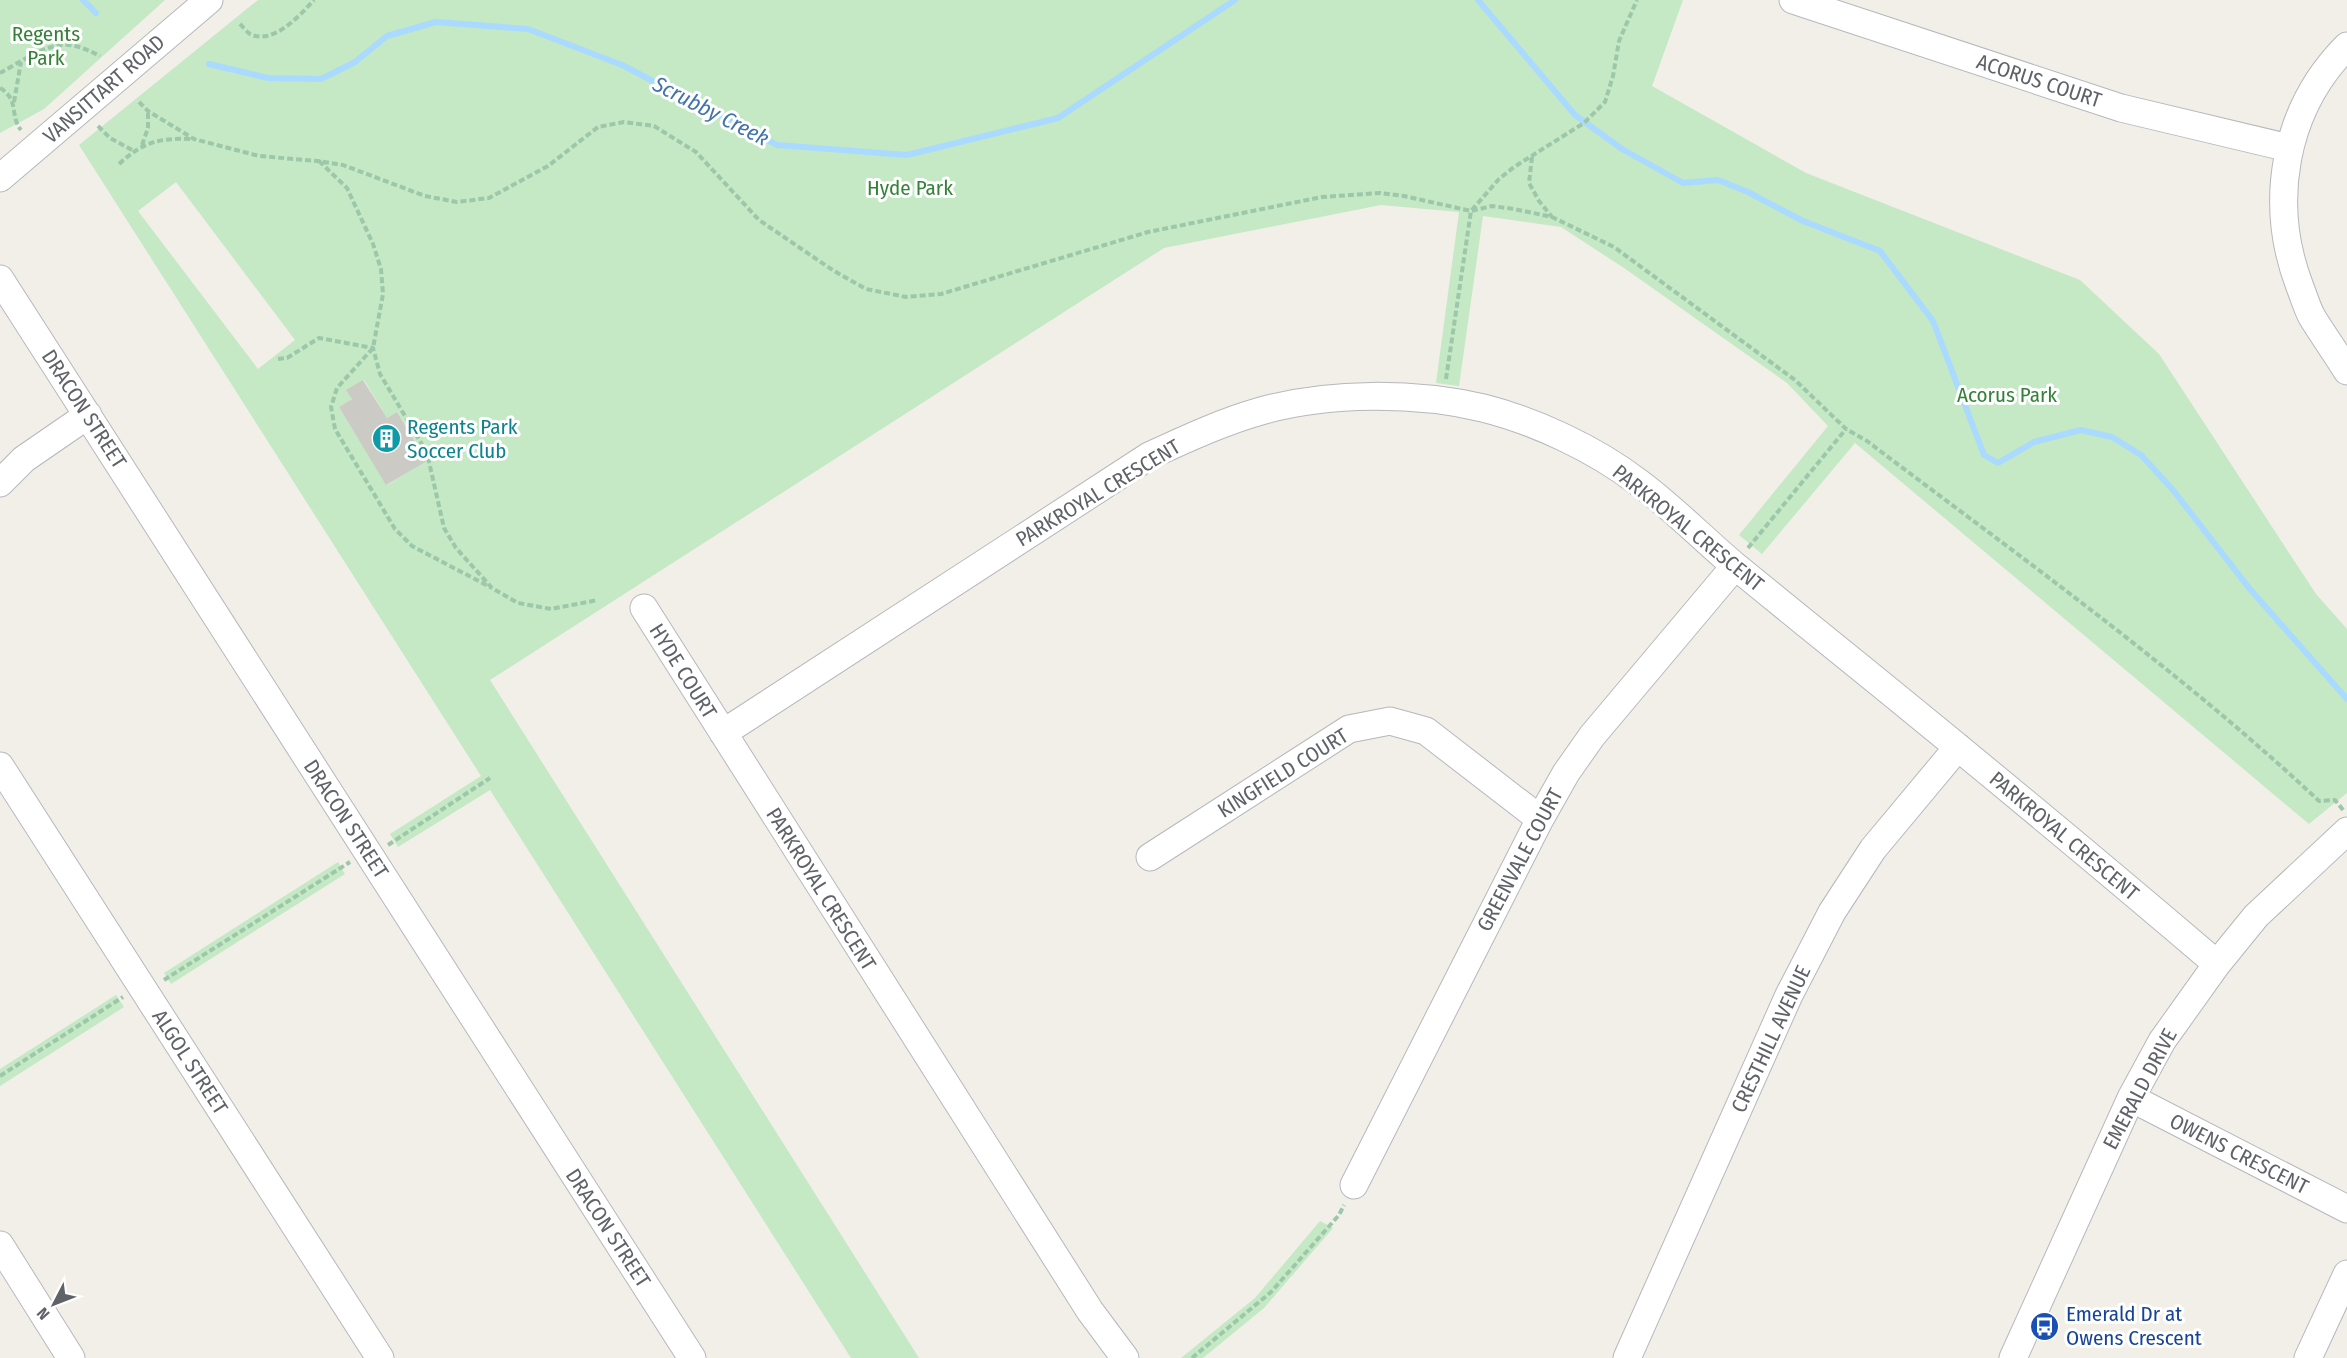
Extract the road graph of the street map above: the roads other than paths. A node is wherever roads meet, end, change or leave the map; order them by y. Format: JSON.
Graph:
{"nodes":[{"id":1,"x":209,"y":0,"type":"edge"},
{"id":2,"x":1793,"y":0,"type":"edge"},
{"id":3,"x":2347,"y":46,"type":"edge"},
{"id":4,"x":2289,"y":148,"type":"junction"},
{"id":5,"x":0,"y":178,"type":"edge"},
{"id":6,"x":0,"y":279,"type":"edge"},
{"id":7,"x":2347,"y":371,"type":"edge"},
{"id":8,"x":88,"y":415,"type":"junction"},
{"id":9,"x":0,"y":483,"type":"edge"},
{"id":10,"x":1735,"y":566,"type":"junction"},
{"id":11,"x":644,"y":608,"type":"dead end"},
{"id":12,"x":723,"y":733,"type":"junction"},
{"id":13,"x":1958,"y":747,"type":"junction"},
{"id":14,"x":0,"y":766,"type":"edge"},
{"id":15,"x":1540,"y":819,"type":"junction"},
{"id":16,"x":2345,"y":821,"type":"edge"},
{"id":17,"x":1150,"y":857,"type":"dead end"},
{"id":18,"x":2217,"y":964,"type":"junction"},
{"id":19,"x":2131,"y":1098,"type":"junction"},
{"id":20,"x":1354,"y":1185,"type":"road end"},
{"id":21,"x":2347,"y":1209,"type":"edge"},
{"id":22,"x":0,"y":1245,"type":"edge"},
{"id":23,"x":2347,"y":1274,"type":"edge"},
{"id":24,"x":71,"y":1358,"type":"edge"},
{"id":25,"x":380,"y":1358,"type":"edge"},
{"id":26,"x":692,"y":1358,"type":"edge"},
{"id":27,"x":1125,"y":1358,"type":"edge"},
{"id":28,"x":1627,"y":1358,"type":"edge"},
{"id":29,"x":2013,"y":1358,"type":"edge"},
{"id":30,"x":2308,"y":1358,"type":"edge"}],
"edges":[{"from":1,"to":5,"type":"street","name":"VANSITTART ROAD"},
{"from":2,"to":4,"type":"street","name":"ACORUS COURT"},
{"from":3,"to":4,"type":"street"},
{"from":4,"to":7,"type":"street"},
{"from":6,"to":8,"type":"street","name":"DRACON STREET"},
{"from":8,"to":9,"type":"street"},
{"from":8,"to":26,"type":"street","name":"DRACON STREET"},
{"from":10,"to":12,"type":"street","name":"PARKROYAL CRESCENT"},
{"from":10,"to":13,"type":"street","name":"PARKROYAL CRESCENT"},
{"from":10,"to":15,"type":"street","name":"GREENVALE COURT"},
{"from":11,"to":12,"type":"street","name":"HYDE COURT"},
{"from":12,"to":27,"type":"street","name":"PARKROYAL CRESCENT"},
{"from":13,"to":18,"type":"street","name":"PARKROYAL CRESCENT"},
{"from":13,"to":28,"type":"street","name":"CRESTHILL AVENUE"},
{"from":14,"to":25,"type":"street","name":"ALGOL STREET"},
{"from":15,"to":17,"type":"street","name":"KINGFIELD COURT"},
{"from":15,"to":20,"type":"street","name":"GREENVALE COURT"},
{"from":16,"to":18,"type":"street","name":"EMERALD DRIVE"},
{"from":18,"to":19,"type":"street","name":"EMERALD DRIVE"},
{"from":19,"to":21,"type":"street","name":"OWENS CRESCENT"},
{"from":19,"to":29,"type":"street","name":"EMERALD DRIVE"},
{"from":22,"to":24,"type":"street"},
{"from":23,"to":30,"type":"street"}]}
